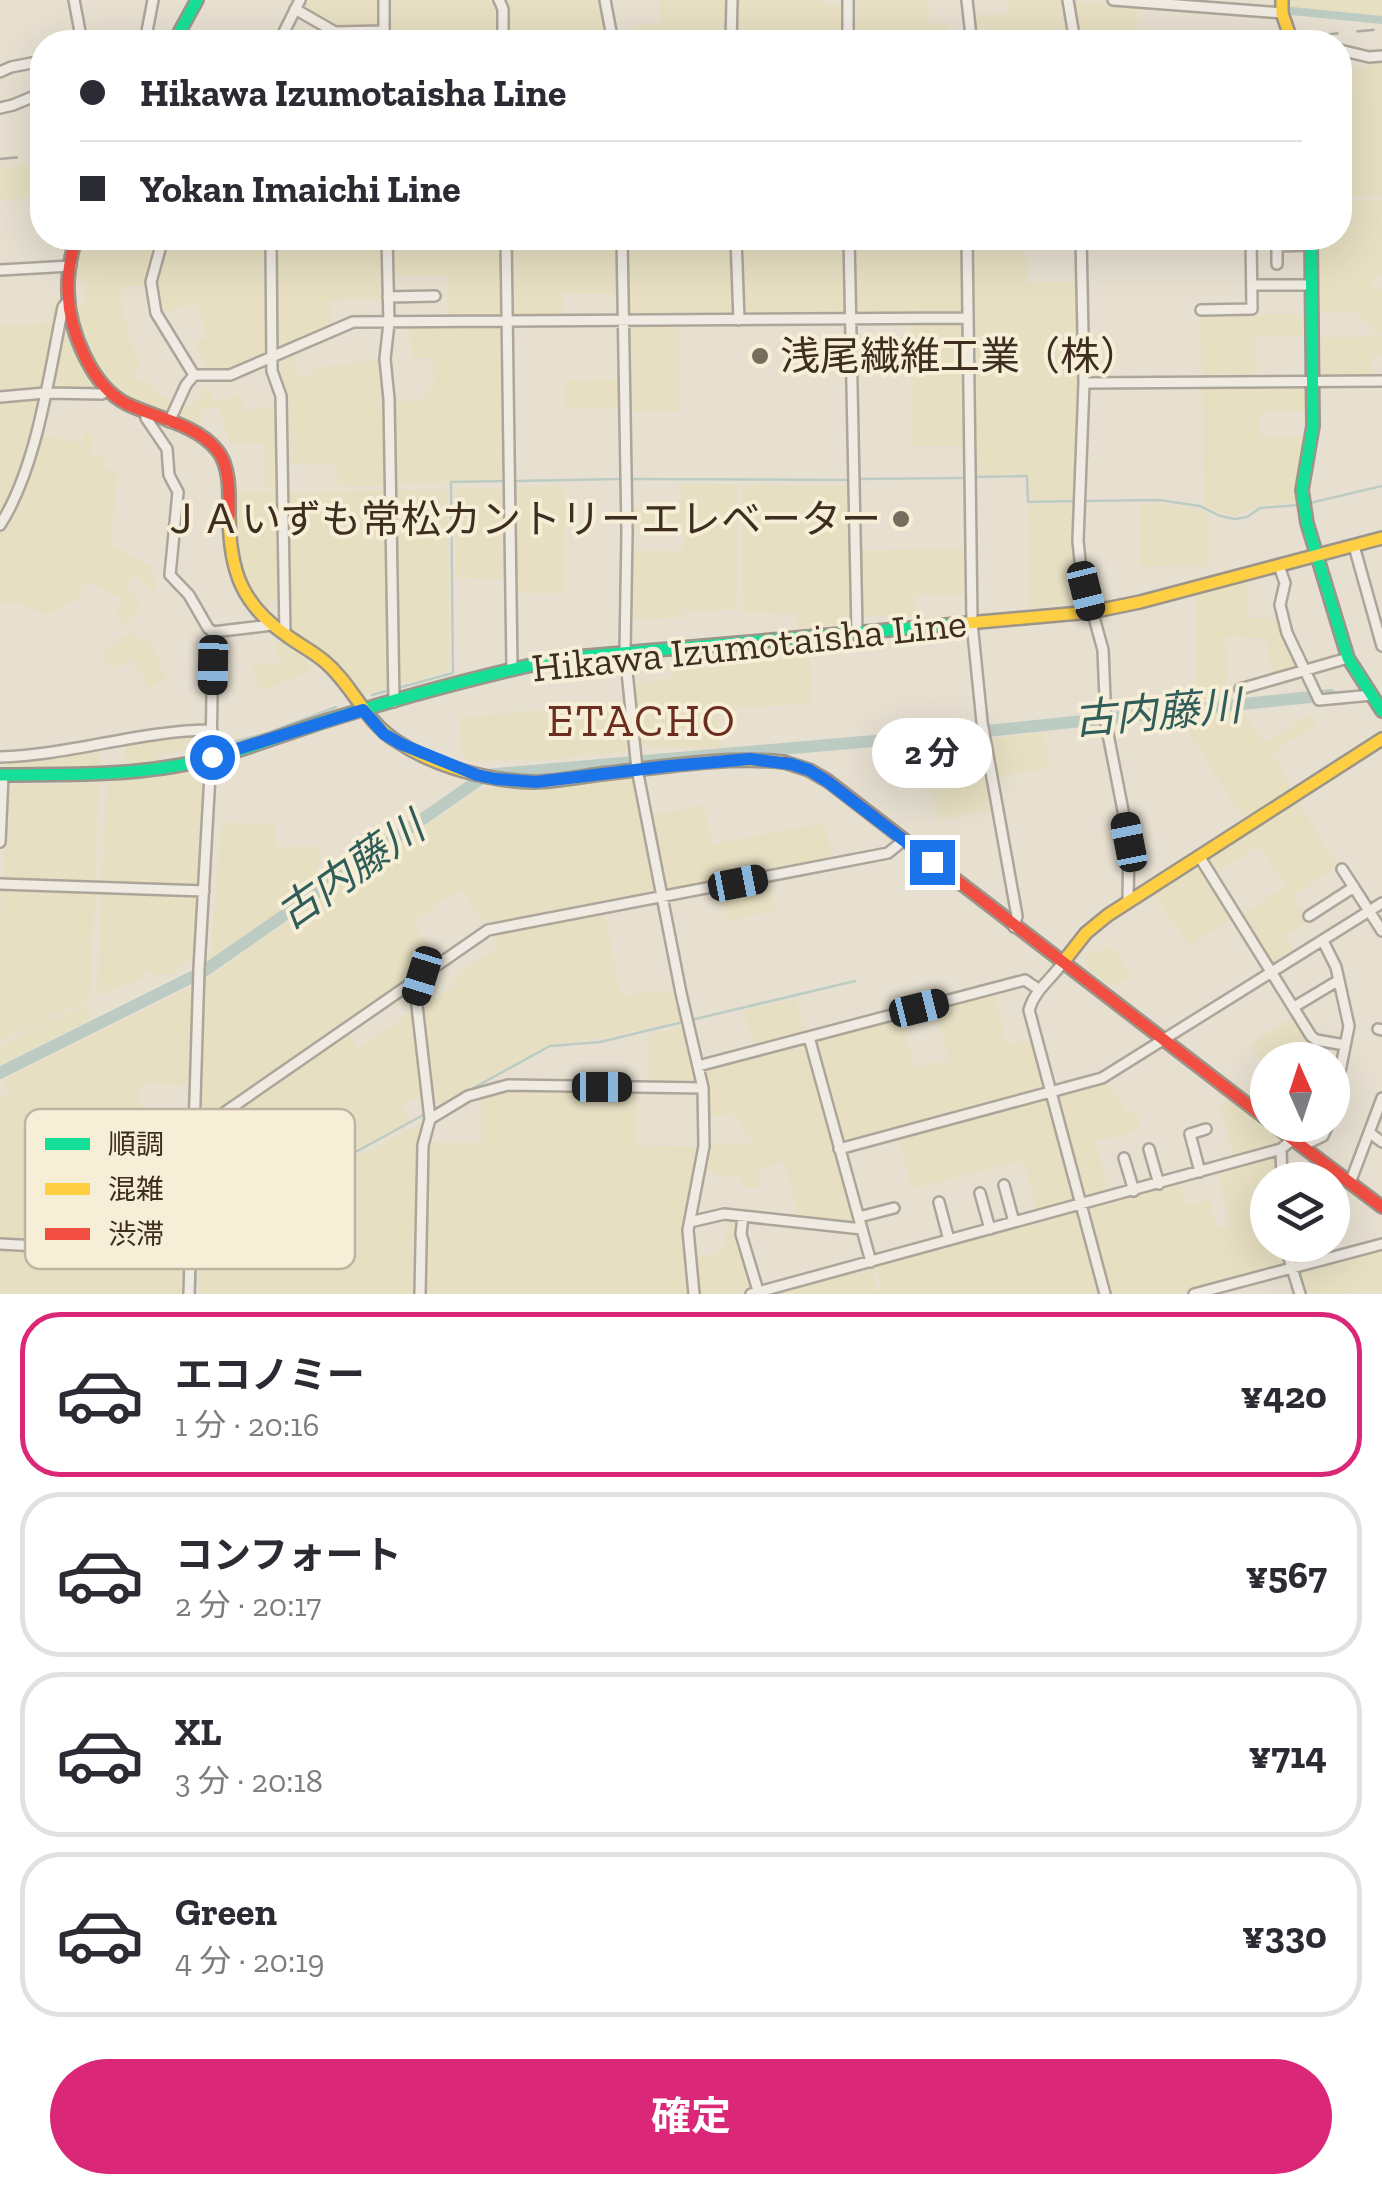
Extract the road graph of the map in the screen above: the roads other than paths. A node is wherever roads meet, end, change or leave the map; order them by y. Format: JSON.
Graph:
{"nodes":[{"id":1,"x":74,"y":0,"type":"edge"},
{"id":2,"x":153,"y":0,"type":"edge"},
{"id":3,"x":197,"y":0,"type":"edge"},
{"id":4,"x":384,"y":0,"type":"edge"},
{"id":5,"x":499,"y":0,"type":"edge"},
{"id":6,"x":605,"y":0,"type":"edge"},
{"id":7,"x":732,"y":0,"type":"edge"},
{"id":8,"x":848,"y":0,"type":"edge"},
{"id":9,"x":968,"y":0,"type":"edge"},
{"id":10,"x":1068,"y":0,"type":"edge"},
{"id":11,"x":1113,"y":0,"type":"edge"},
{"id":12,"x":1129,"y":1,"type":"edge"},
{"id":13,"x":1152,"y":1,"type":"edge"},
{"id":14,"x":298,"y":4,"type":"edge"},
{"id":15,"x":1282,"y":7,"type":"edge"},
{"id":16,"x":80,"y":30,"type":"edge"},
{"id":17,"x":147,"y":30,"type":"edge"},
{"id":18,"x":181,"y":30,"type":"edge"},
{"id":19,"x":285,"y":30,"type":"edge"},
{"id":20,"x":331,"y":30,"type":"edge"},
{"id":21,"x":384,"y":30,"type":"edge"},
{"id":22,"x":503,"y":30,"type":"edge"},
{"id":23,"x":611,"y":30,"type":"edge"},
{"id":24,"x":731,"y":30,"type":"edge"},
{"id":25,"x":848,"y":30,"type":"edge"},
{"id":26,"x":970,"y":30,"type":"edge"},
{"id":27,"x":1073,"y":30,"type":"edge"},
{"id":28,"x":1352,"y":52,"type":"edge"},
{"id":29,"x":1382,"y":56,"type":"edge"},
{"id":30,"x":30,"y":63,"type":"edge"},
{"id":31,"x":0,"y":72,"type":"edge"},
{"id":32,"x":30,"y":98,"type":"edge"},
{"id":33,"x":0,"y":108,"type":"edge"},
{"id":34,"x":74,"y":250,"type":"edge"},
{"id":35,"x":159,"y":250,"type":"edge"},
{"id":36,"x":271,"y":250,"type":"edge"},
{"id":37,"x":387,"y":250,"type":"edge"},
{"id":38,"x":506,"y":250,"type":"edge"},
{"id":39,"x":622,"y":250,"type":"edge"},
{"id":40,"x":736,"y":250,"type":"edge"},
{"id":41,"x":850,"y":250,"type":"edge"},
{"id":42,"x":966,"y":250,"type":"edge"},
{"id":43,"x":1081,"y":250,"type":"edge"},
{"id":44,"x":1251,"y":250,"type":"edge"},
{"id":45,"x":1277,"y":250,"type":"edge"},
{"id":46,"x":1311,"y":250,"type":"edge"},
{"id":47,"x":1277,"y":264,"type":"dead end"},
{"id":48,"x":71,"y":266,"type":"junction"},
{"id":49,"x":0,"y":270,"type":"edge"},
{"id":50,"x":1252,"y":285,"type":"junction"},
{"id":51,"x":1312,"y":285,"type":"junction"},
{"id":52,"x":388,"y":296,"type":"junction"},
{"id":53,"x":435,"y":296,"type":"dead end"},
{"id":54,"x":68,"y":301,"type":"junction"},
{"id":55,"x":1202,"y":310,"type":"dead end"},
{"id":56,"x":852,"y":318,"type":"junction"},
{"id":57,"x":968,"y":318,"type":"junction"},
{"id":58,"x":739,"y":320,"type":"junction"},
{"id":59,"x":507,"y":322,"type":"junction"},
{"id":60,"x":622,"y":322,"type":"junction"},
{"id":61,"x":389,"y":323,"type":"junction"},
{"id":62,"x":272,"y":358,"type":"junction"},
{"id":63,"x":194,"y":376,"type":"junction"},
{"id":64,"x":1382,"y":381,"type":"edge"},
{"id":65,"x":1312,"y":382,"type":"junction"},
{"id":66,"x":1084,"y":383,"type":"junction"},
{"id":67,"x":107,"y":391,"type":"junction"},
{"id":68,"x":45,"y":393,"type":"junction"},
{"id":69,"x":0,"y":396,"type":"edge"},
{"id":70,"x":146,"y":412,"type":"junction"},
{"id":71,"x":169,"y":422,"type":"junction"},
{"id":72,"x":0,"y":524,"type":"edge"},
{"id":73,"x":1382,"y":538,"type":"edge"},
{"id":74,"x":1354,"y":546,"type":"junction"},
{"id":75,"x":1316,"y":556,"type":"junction"},
{"id":76,"x":1280,"y":566,"type":"junction"},
{"id":77,"x":1091,"y":612,"type":"junction"},
{"id":78,"x":972,"y":623,"type":"junction"},
{"id":79,"x":272,"y":626,"type":"junction"},
{"id":80,"x":213,"y":632,"type":"junction"},
{"id":81,"x":857,"y":632,"type":"junction"},
{"id":82,"x":286,"y":636,"type":"junction"},
{"id":83,"x":1382,"y":646,"type":"edge"},
{"id":84,"x":625,"y":652,"type":"junction"},
{"id":85,"x":1348,"y":658,"type":"junction"},
{"id":86,"x":512,"y":668,"type":"junction"},
{"id":87,"x":1304,"y":670,"type":"junction"},
{"id":88,"x":1240,"y":689,"type":"dead end"},
{"id":89,"x":1372,"y":695,"type":"junction"},
{"id":90,"x":394,"y":702,"type":"junction"},
{"id":91,"x":1382,"y":709,"type":"edge"},
{"id":92,"x":363,"y":710,"type":"junction"},
{"id":93,"x":212,"y":730,"type":"junction"},
{"id":94,"x":1382,"y":739,"type":"edge"},
{"id":95,"x":0,"y":757,"type":"edge"},
{"id":96,"x":212,"y":757,"type":"junction"},
{"id":97,"x":637,"y":769,"type":"junction"},
{"id":98,"x":2,"y":775,"type":"edge"},
{"id":99,"x":904,"y":840,"type":"junction"},
{"id":100,"x":0,"y":842,"type":"edge"},
{"id":101,"x":1199,"y":856,"type":"junction"},
{"id":102,"x":1342,"y":869,"type":"dead end"},
{"id":103,"x":0,"y":884,"type":"edge"},
{"id":104,"x":1354,"y":887,"type":"junction"},
{"id":105,"x":204,"y":891,"type":"junction"},
{"id":106,"x":662,"y":898,"type":"junction"},
{"id":107,"x":1128,"y":901,"type":"junction"},
{"id":108,"x":1382,"y":903,"type":"edge"},
{"id":109,"x":1369,"y":911,"type":"junction"},
{"id":110,"x":1309,"y":916,"type":"dead end"},
{"id":111,"x":1014,"y":926,"type":"junction"},
{"id":112,"x":1382,"y":932,"type":"edge"},
{"id":113,"x":1322,"y":940,"type":"junction"},
{"id":114,"x":1064,"y":962,"type":"junction"},
{"id":115,"x":1272,"y":973,"type":"junction"},
{"id":116,"x":422,"y":976,"type":"junction"},
{"id":117,"x":1339,"y":980,"type":"junction"},
{"id":118,"x":1038,"y":989,"type":"junction"},
{"id":119,"x":1294,"y":1007,"type":"junction"},
{"id":120,"x":809,"y":1037,"type":"junction"},
{"id":121,"x":1163,"y":1040,"type":"junction"},
{"id":122,"x":1328,"y":1042,"type":"edge"},
{"id":123,"x":1346,"y":1042,"type":"edge"},
{"id":124,"x":698,"y":1066,"type":"junction"},
{"id":125,"x":702,"y":1088,"type":"junction"},
{"id":126,"x":1051,"y":1093,"type":"junction"},
{"id":127,"x":1382,"y":1098,"type":"edge"},
{"id":128,"x":1250,"y":1106,"type":"edge"},
{"id":129,"x":195,"y":1109,"type":"edge"},
{"id":130,"x":230,"y":1109,"type":"edge"},
{"id":131,"x":430,"y":1120,"type":"junction"},
{"id":132,"x":1206,"y":1129,"type":"dead end"},
{"id":133,"x":1370,"y":1132,"type":"junction"},
{"id":134,"x":1297,"y":1142,"type":"joint"},
{"id":135,"x":1382,"y":1142,"type":"edge"},
{"id":136,"x":839,"y":1149,"type":"junction"},
{"id":137,"x":1280,"y":1149,"type":"junction"},
{"id":138,"x":1148,"y":1150,"type":"dead end"},
{"id":139,"x":1124,"y":1158,"type":"dead end"},
{"id":140,"x":1281,"y":1162,"type":"edge"},
{"id":141,"x":1323,"y":1162,"type":"edge"},
{"id":142,"x":1200,"y":1172,"type":"junction"},
{"id":143,"x":1350,"y":1183,"type":"joint"},
{"id":144,"x":1158,"y":1184,"type":"junction"},
{"id":145,"x":1004,"y":1186,"type":"dead end"},
{"id":146,"x":1134,"y":1191,"type":"junction"},
{"id":147,"x":980,"y":1194,"type":"dead end"},
{"id":148,"x":938,"y":1202,"type":"dead end"},
{"id":149,"x":1080,"y":1204,"type":"junction"},
{"id":150,"x":1382,"y":1207,"type":"edge"},
{"id":151,"x":894,"y":1208,"type":"dead end"},
{"id":152,"x":743,"y":1216,"type":"junction"},
{"id":153,"x":858,"y":1218,"type":"junction"},
{"id":154,"x":690,"y":1222,"type":"junction"},
{"id":155,"x":1014,"y":1222,"type":"junction"},
{"id":156,"x":862,"y":1229,"type":"junction"},
{"id":157,"x":990,"y":1229,"type":"junction"},
{"id":158,"x":949,"y":1240,"type":"junction"},
{"id":159,"x":0,"y":1244,"type":"edge"},
{"id":160,"x":1382,"y":1244,"type":"edge"},
{"id":161,"x":25,"y":1245,"type":"edge"},
{"id":162,"x":871,"y":1262,"type":"junction"},
{"id":163,"x":1291,"y":1262,"type":"edge"},
{"id":164,"x":1293,"y":1267,"type":"junction"},
{"id":165,"x":756,"y":1293,"type":"edge"},
{"id":166,"x":420,"y":1294,"type":"edge"},
{"id":167,"x":694,"y":1294,"type":"edge"},
{"id":168,"x":1105,"y":1294,"type":"edge"},
{"id":169,"x":1194,"y":1294,"type":"edge"},
{"id":170,"x":1300,"y":1294,"type":"edge"}],
"edges":[{"from":1,"to":16,"type":"street"},
{"from":2,"to":17,"type":"street"},
{"from":3,"to":18,"type":"main road"},
{"from":4,"to":21,"type":"street"},
{"from":5,"to":22,"type":"street"},
{"from":6,"to":23,"type":"street"},
{"from":7,"to":24,"type":"street"},
{"from":8,"to":25,"type":"street"},
{"from":9,"to":26,"type":"street"},
{"from":10,"to":27,"type":"street"},
{"from":11,"to":12,"type":"street"},
{"from":12,"to":13,"type":"street"},
{"from":13,"to":15,"type":"street"},
{"from":14,"to":19,"type":"street"},
{"from":14,"to":20,"type":"street"},
{"from":28,"to":29,"type":"street"},
{"from":30,"to":31,"type":"street"},
{"from":32,"to":33,"type":"street"},
{"from":34,"to":48,"type":"main road"},
{"from":35,"to":63,"type":"street"},
{"from":36,"to":62,"type":"street"},
{"from":37,"to":52,"type":"street"},
{"from":38,"to":59,"type":"street"},
{"from":39,"to":60,"type":"street"},
{"from":40,"to":58,"type":"street"},
{"from":41,"to":56,"type":"street"},
{"from":42,"to":57,"type":"street"},
{"from":43,"to":66,"type":"street"},
{"from":44,"to":50,"type":"street"},
{"from":45,"to":47,"type":"street"},
{"from":46,"to":51,"type":"main road"},
{"from":48,"to":49,"type":"street"},
{"from":48,"to":54,"type":"main road"},
{"from":50,"to":51,"type":"street"},
{"from":50,"to":55,"type":"street"},
{"from":51,"to":65,"type":"main road"},
{"from":52,"to":53,"type":"street"},
{"from":52,"to":61,"type":"street"},
{"from":54,"to":67,"type":"main road"},
{"from":54,"to":68,"type":"street"},
{"from":56,"to":57,"type":"street"},
{"from":56,"to":58,"type":"street"},
{"from":56,"to":81,"type":"street"},
{"from":57,"to":78,"type":"street"},
{"from":58,"to":60,"type":"street"},
{"from":59,"to":60,"type":"street"},
{"from":59,"to":61,"type":"street"},
{"from":59,"to":86,"type":"street"},
{"from":60,"to":84,"type":"street"},
{"from":61,"to":62,"type":"street"},
{"from":61,"to":90,"type":"street"},
{"from":62,"to":63,"type":"street"},
{"from":62,"to":82,"type":"street"},
{"from":63,"to":71,"type":"street"},
{"from":64,"to":65,"type":"street"},
{"from":65,"to":66,"type":"street"},
{"from":65,"to":75,"type":"main road"},
{"from":66,"to":77,"type":"street"},
{"from":67,"to":68,"type":"street"},
{"from":67,"to":70,"type":"main road"},
{"from":68,"to":69,"type":"street"},
{"from":68,"to":72,"type":"street"},
{"from":70,"to":71,"type":"main road"},
{"from":70,"to":80,"type":"street"},
{"from":71,"to":79,"type":"main road"},
{"from":73,"to":74,"type":"main road","name":"Hikawa Izumotaisha Line"},
{"from":74,"to":75,"type":"main road","name":"Hikawa Izumotaisha Line"},
{"from":74,"to":83,"type":"street"},
{"from":75,"to":76,"type":"main road","name":"Hikawa Izumotaisha Line"},
{"from":75,"to":85,"type":"main road"},
{"from":76,"to":77,"type":"main road","name":"Hikawa Izumotaisha Line"},
{"from":76,"to":87,"type":"street"},
{"from":77,"to":78,"type":"main road","name":"Hikawa Izumotaisha Line"},
{"from":77,"to":107,"type":"street"},
{"from":78,"to":81,"type":"main road","name":"Hikawa Izumotaisha Line"},
{"from":78,"to":111,"type":"street"},
{"from":79,"to":80,"type":"street"},
{"from":79,"to":82,"type":"main road"},
{"from":80,"to":93,"type":"street"},
{"from":81,"to":84,"type":"main road","name":"Hikawa Izumotaisha Line"},
{"from":82,"to":92,"type":"main road"},
{"from":84,"to":86,"type":"main road","name":"Hikawa Izumotaisha Line"},
{"from":84,"to":97,"type":"street"},
{"from":85,"to":87,"type":"street"},
{"from":85,"to":89,"type":"main road"},
{"from":86,"to":90,"type":"main road","name":"Hikawa Izumotaisha Line"},
{"from":87,"to":88,"type":"street"},
{"from":87,"to":89,"type":"street"},
{"from":89,"to":91,"type":"main road"},
{"from":90,"to":92,"type":"main road","name":"Hikawa Izumotaisha Line"},
{"from":92,"to":96,"type":"main road","name":"Hikawa Izumotaisha Line"},
{"from":92,"to":97,"type":"main road"},
{"from":93,"to":95,"type":"street"},
{"from":93,"to":96,"type":"street"},
{"from":94,"to":101,"type":"main road"},
{"from":96,"to":98,"type":"main road","name":"Hikawa Izumotaisha Line"},
{"from":96,"to":105,"type":"street"},
{"from":97,"to":99,"type":"main road"},
{"from":97,"to":106,"type":"street"},
{"from":98,"to":100,"type":"street"},
{"from":99,"to":106,"type":"street"},
{"from":99,"to":111,"type":"main road"},
{"from":101,"to":107,"type":"main road"},
{"from":101,"to":115,"type":"street"},
{"from":102,"to":104,"type":"street"},
{"from":103,"to":105,"type":"street"},
{"from":104,"to":109,"type":"street"},
{"from":104,"to":110,"type":"street"},
{"from":105,"to":129,"type":"street"},
{"from":106,"to":116,"type":"street"},
{"from":106,"to":124,"type":"street"},
{"from":107,"to":114,"type":"main road"},
{"from":108,"to":109,"type":"street"},
{"from":109,"to":112,"type":"street"},
{"from":109,"to":113,"type":"street"},
{"from":111,"to":114,"type":"main road"},
{"from":113,"to":115,"type":"street"},
{"from":113,"to":117,"type":"street"},
{"from":114,"to":118,"type":"street"},
{"from":114,"to":121,"type":"main road"},
{"from":115,"to":119,"type":"street"},
{"from":115,"to":121,"type":"street"},
{"from":116,"to":130,"type":"street"},
{"from":116,"to":131,"type":"street"},
{"from":117,"to":119,"type":"street"},
{"from":117,"to":123,"type":"street"},
{"from":118,"to":120,"type":"street"},
{"from":118,"to":126,"type":"street"},
{"from":119,"to":122,"type":"street"},
{"from":120,"to":124,"type":"street"},
{"from":120,"to":136,"type":"street"},
{"from":121,"to":126,"type":"street"},
{"from":121,"to":128,"type":"main road"},
{"from":124,"to":125,"type":"street"},
{"from":125,"to":131,"type":"street"},
{"from":125,"to":154,"type":"street"},
{"from":126,"to":136,"type":"street"},
{"from":126,"to":149,"type":"street"},
{"from":127,"to":133,"type":"street"},
{"from":131,"to":166,"type":"street"},
{"from":132,"to":142,"type":"street"},
{"from":133,"to":135,"type":"street"},
{"from":133,"to":143,"type":"street"},
{"from":134,"to":137,"type":"street"},
{"from":134,"to":141,"type":"main road"},
{"from":136,"to":153,"type":"street"},
{"from":137,"to":140,"type":"street"},
{"from":137,"to":142,"type":"street"},
{"from":138,"to":144,"type":"street"},
{"from":139,"to":146,"type":"street"},
{"from":142,"to":144,"type":"street"},
{"from":143,"to":150,"type":"main road"},
{"from":144,"to":146,"type":"street"},
{"from":145,"to":155,"type":"street"},
{"from":146,"to":149,"type":"street"},
{"from":147,"to":157,"type":"street"},
{"from":148,"to":158,"type":"street"},
{"from":149,"to":155,"type":"street"},
{"from":149,"to":168,"type":"street"},
{"from":151,"to":153,"type":"street"},
{"from":152,"to":154,"type":"street"},
{"from":152,"to":156,"type":"street"},
{"from":152,"to":165,"type":"street"},
{"from":153,"to":156,"type":"street"},
{"from":154,"to":167,"type":"street"},
{"from":155,"to":157,"type":"street"},
{"from":156,"to":162,"type":"street"},
{"from":157,"to":158,"type":"street"},
{"from":158,"to":162,"type":"street"},
{"from":159,"to":161,"type":"street"},
{"from":160,"to":164,"type":"street"},
{"from":162,"to":165,"type":"street"},
{"from":163,"to":164,"type":"street"},
{"from":164,"to":169,"type":"street"},
{"from":164,"to":170,"type":"street"}]}
